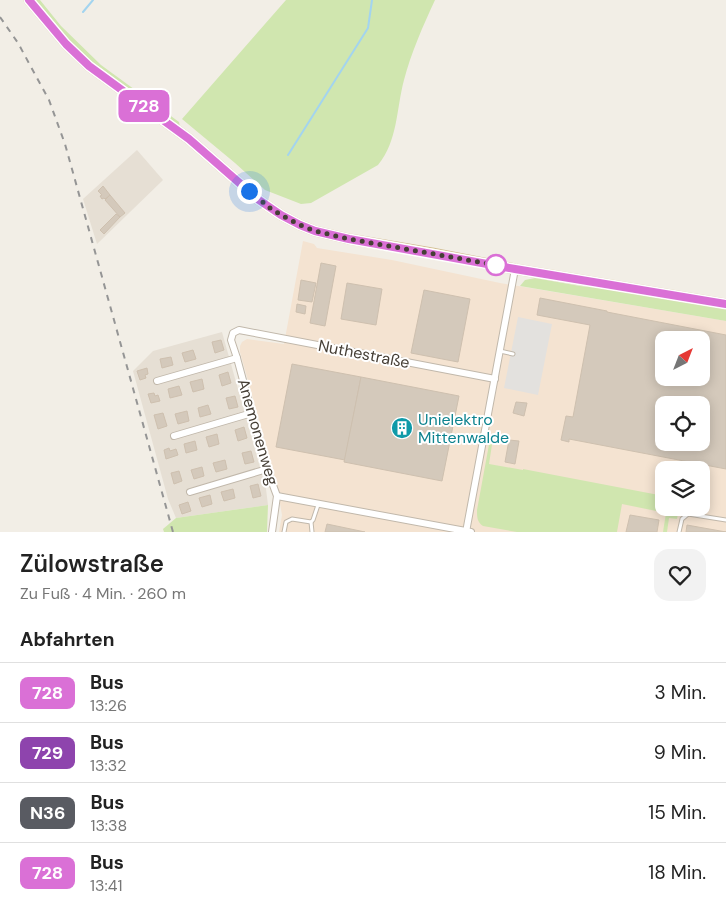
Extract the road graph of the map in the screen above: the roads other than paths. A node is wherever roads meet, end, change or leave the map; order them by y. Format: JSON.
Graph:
{"nodes":[{"id":1,"x":29,"y":0,"type":"edge"},
{"id":2,"x":515,"y":269,"type":"junction"},
{"id":3,"x":726,"y":304,"type":"edge"},
{"id":4,"x":232,"y":333,"type":"joint"},
{"id":5,"x":500,"y":351,"type":"junction"},
{"id":6,"x":513,"y":354,"type":"dead end"},
{"id":7,"x":237,"y":358,"type":"junction"},
{"id":8,"x":495,"y":379,"type":"junction"},
{"id":9,"x":157,"y":381,"type":"dead end"},
{"id":10,"x":252,"y":413,"type":"junction"},
{"id":11,"x":174,"y":436,"type":"dead end"},
{"id":12,"x":267,"y":469,"type":"junction"},
{"id":13,"x":190,"y":492,"type":"dead end"},
{"id":14,"x":276,"y":496,"type":"junction"},
{"id":15,"x":319,"y":504,"type":"junction"},
{"id":16,"x":726,"y":520,"type":"edge"},
{"id":17,"x":311,"y":522,"type":"junction"},
{"id":18,"x":272,"y":532,"type":"edge"},
{"id":19,"x":284,"y":532,"type":"edge"},
{"id":20,"x":312,"y":532,"type":"edge"},
{"id":21,"x":468,"y":532,"type":"edge"},
{"id":22,"x":679,"y":532,"type":"edge"}],
"edges":[{"from":1,"to":2,"type":"main road"},
{"from":2,"to":3,"type":"main road"},
{"from":2,"to":5,"type":"street"},
{"from":4,"to":7,"type":"street","name":"Anemonenweg"},
{"from":4,"to":8,"type":"street","name":"Nuthestraße"},
{"from":5,"to":6,"type":"lane"},
{"from":5,"to":8,"type":"street"},
{"from":7,"to":9,"type":"street"},
{"from":7,"to":10,"type":"street","name":"Anemonenweg"},
{"from":8,"to":21,"type":"street"},
{"from":10,"to":11,"type":"street"},
{"from":10,"to":12,"type":"street","name":"Anemonenweg"},
{"from":12,"to":13,"type":"street"},
{"from":12,"to":14,"type":"street","name":"Anemonenweg"},
{"from":14,"to":15,"type":"street"},
{"from":14,"to":18,"type":"street","name":"Anemonenweg"},
{"from":15,"to":17,"type":"lane"},
{"from":15,"to":21,"type":"street"},
{"from":16,"to":22,"type":"lane"},
{"from":17,"to":19,"type":"lane"},
{"from":17,"to":20,"type":"lane"}]}
